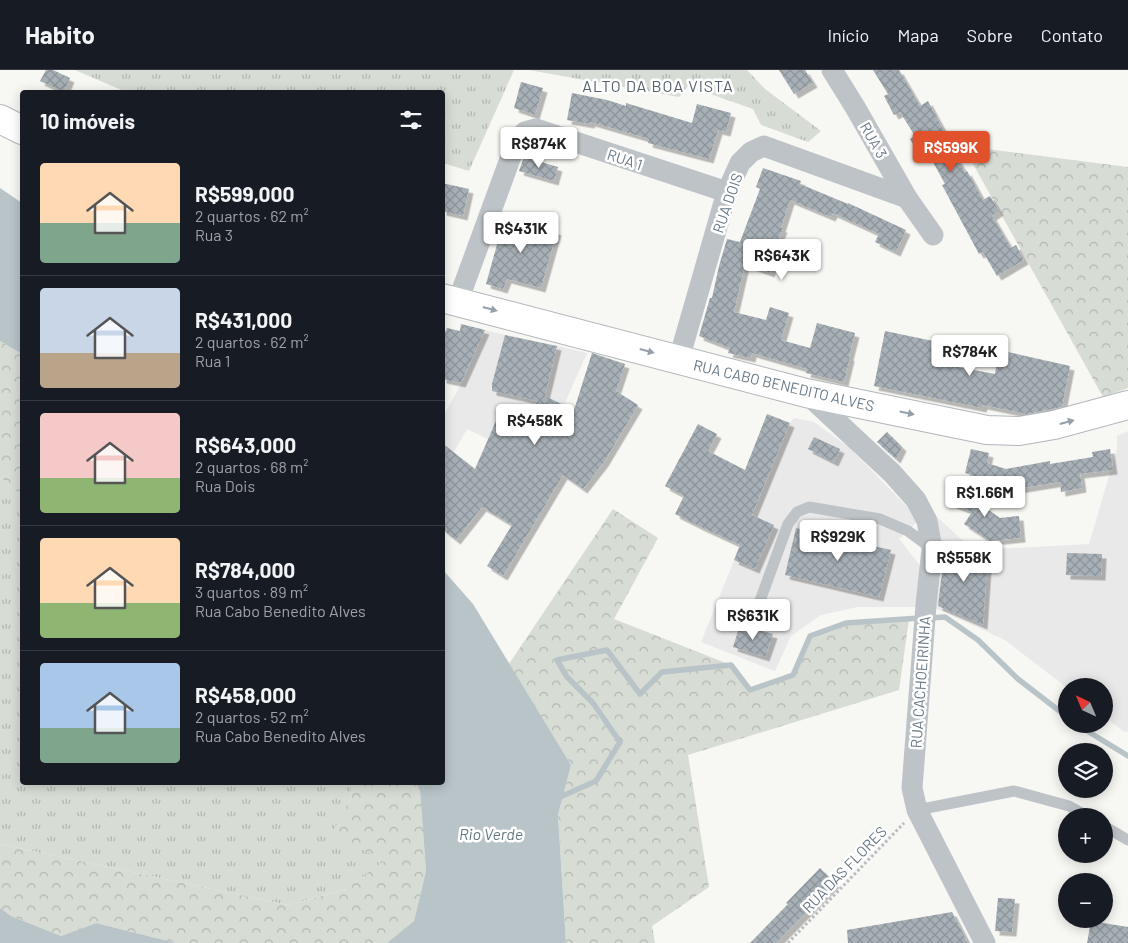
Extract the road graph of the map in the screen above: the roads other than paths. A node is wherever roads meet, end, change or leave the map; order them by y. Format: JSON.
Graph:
{"nodes":[{"id":1,"x":832,"y":70,"type":"edge"},
{"id":2,"x":0,"y":119,"type":"edge"},
{"id":3,"x":20,"y":129,"type":"edge"},
{"id":4,"x":728,"y":192,"type":"junction"},
{"id":5,"x":907,"y":198,"type":"junction"},
{"id":6,"x":933,"y":234,"type":"dead end"},
{"id":7,"x":450,"y":299,"type":"edge"},
{"id":8,"x":679,"y":359,"type":"junction"},
{"id":9,"x":806,"y":393,"type":"junction"},
{"id":10,"x":1128,"y":405,"type":"edge"},
{"id":11,"x":932,"y":549,"type":"junction"},
{"id":12,"x":757,"y":610,"type":"dead end"},
{"id":13,"x":1073,"y":808,"type":"edge"},
{"id":14,"x":917,"y":810,"type":"junction"},
{"id":15,"x":1113,"y":831,"type":"edge"},
{"id":16,"x":1128,"y":840,"type":"edge"},
{"id":17,"x":985,"y":943,"type":"edge"}],
"edges":[{"from":1,"to":5,"type":"street","name":"RUA 3"},
{"from":2,"to":3,"type":"main road"},
{"from":4,"to":5,"type":"street","name":"RUA DOIS"},
{"from":4,"to":7,"type":"street","name":"RUA 1"},
{"from":4,"to":8,"type":"street","name":"RUA DOIS"},
{"from":5,"to":6,"type":"street","name":"RUA 3"},
{"from":7,"to":8,"type":"main road","name":"RUA CABO BENEDITO ALVES","one_way":true},
{"from":8,"to":9,"type":"main road","name":"RUA CABO BENEDITO ALVES"},
{"from":9,"to":10,"type":"main road","name":"RUA CABO BENEDITO ALVES","one_way":true},
{"from":9,"to":11,"type":"street","name":"RUA CACHOEIRINHA"},
{"from":11,"to":12,"type":"lane"},
{"from":11,"to":14,"type":"street","name":"RUA CACHOEIRINHA"},
{"from":13,"to":14,"type":"lane"},
{"from":14,"to":17,"type":"street","name":"RUA CACHOEIRINHA"},
{"from":15,"to":16,"type":"lane"}]}
